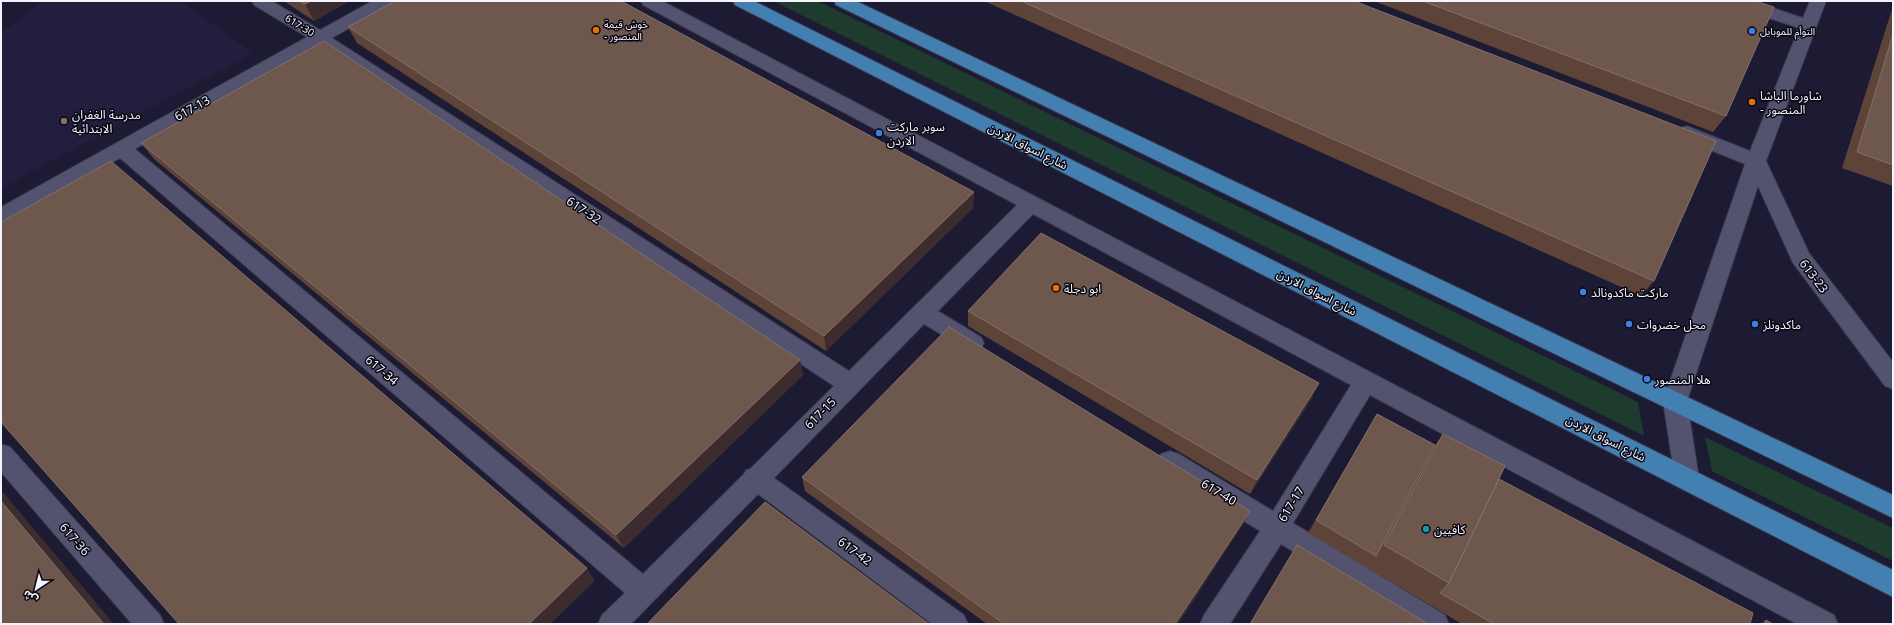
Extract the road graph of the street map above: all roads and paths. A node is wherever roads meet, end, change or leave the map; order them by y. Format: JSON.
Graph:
{"nodes":[{"id":1,"x":260,"y":1,"type":"edge"},
{"id":2,"x":384,"y":1,"type":"edge"},
{"id":3,"x":649,"y":1,"type":"edge"},
{"id":4,"x":741,"y":1,"type":"edge"},
{"id":5,"x":842,"y":1,"type":"edge"},
{"id":6,"x":1735,"y":1,"type":"edge"},
{"id":7,"x":1818,"y":1,"type":"edge"},
{"id":8,"x":1808,"y":26,"type":"junction"},
{"id":9,"x":319,"y":37,"type":"junction"},
{"id":10,"x":1674,"y":129,"type":"edge"},
{"id":11,"x":121,"y":148,"type":"junction"},
{"id":12,"x":1756,"y":161,"type":"junction"},
{"id":13,"x":1030,"y":204,"type":"junction"},
{"id":14,"x":1,"y":216,"type":"edge"},
{"id":15,"x":922,"y":312,"type":"junction"},
{"id":16,"x":990,"y":353,"type":"edge"},
{"id":17,"x":1893,"y":379,"type":"edge"},
{"id":18,"x":1365,"y":382,"type":"junction"},
{"id":19,"x":850,"y":384,"type":"junction"},
{"id":20,"x":1675,"y":401,"type":"junction"},
{"id":21,"x":1154,"y":453,"type":"edge"},
{"id":22,"x":1,"y":455,"type":"edge"},
{"id":23,"x":755,"y":478,"type":"junction"},
{"id":24,"x":1687,"y":479,"type":"junction"},
{"id":25,"x":1893,"y":507,"type":"edge"},
{"id":26,"x":1277,"y":528,"type":"junction"},
{"id":27,"x":1893,"y":584,"type":"edge"},
{"id":28,"x":644,"y":592,"type":"junction"},
{"id":29,"x":150,"y":624,"type":"edge"},
{"id":30,"x":612,"y":624,"type":"edge"},
{"id":31,"x":954,"y":624,"type":"edge"},
{"id":32,"x":1214,"y":624,"type":"edge"},
{"id":33,"x":1435,"y":624,"type":"edge"},
{"id":34,"x":1824,"y":624,"type":"edge"}],
"edges":[{"from":1,"to":9,"type":"street","name":"617-30"},
{"from":2,"to":9,"type":"street","name":"617-13"},
{"from":3,"to":13,"type":"street"},
{"from":4,"to":24,"type":"main road","name":"شارع اسواق الاردن"},
{"from":5,"to":20,"type":"main road"},
{"from":6,"to":8,"type":"street"},
{"from":7,"to":8,"type":"street"},
{"from":8,"to":12,"type":"street"},
{"from":9,"to":11,"type":"street","name":"617-13"},
{"from":9,"to":19,"type":"street","name":"617-32"},
{"from":10,"to":12,"type":"street"},
{"from":11,"to":14,"type":"street","name":"617-13"},
{"from":11,"to":28,"type":"street","name":"617-34"},
{"from":12,"to":17,"type":"street","name":"613-23"},
{"from":12,"to":20,"type":"street"},
{"from":13,"to":15,"type":"street","name":"617-15"},
{"from":13,"to":18,"type":"street"},
{"from":15,"to":16,"type":"street"},
{"from":15,"to":19,"type":"street","name":"617-15"},
{"from":18,"to":26,"type":"street","name":"617-17"},
{"from":18,"to":34,"type":"street"},
{"from":19,"to":23,"type":"street","name":"617-15"},
{"from":20,"to":24,"type":"street"},
{"from":20,"to":25,"type":"main road"},
{"from":21,"to":26,"type":"street","name":"617-40"},
{"from":22,"to":29,"type":"street","name":"617-36"},
{"from":23,"to":28,"type":"street","name":"617-15"},
{"from":23,"to":31,"type":"street","name":"617-42"},
{"from":24,"to":27,"type":"main road","name":"شارع اسواق الاردن"},
{"from":26,"to":32,"type":"street","name":"617-17"},
{"from":26,"to":33,"type":"street","name":"617-40"},
{"from":28,"to":30,"type":"street","name":"617-15"}]}
